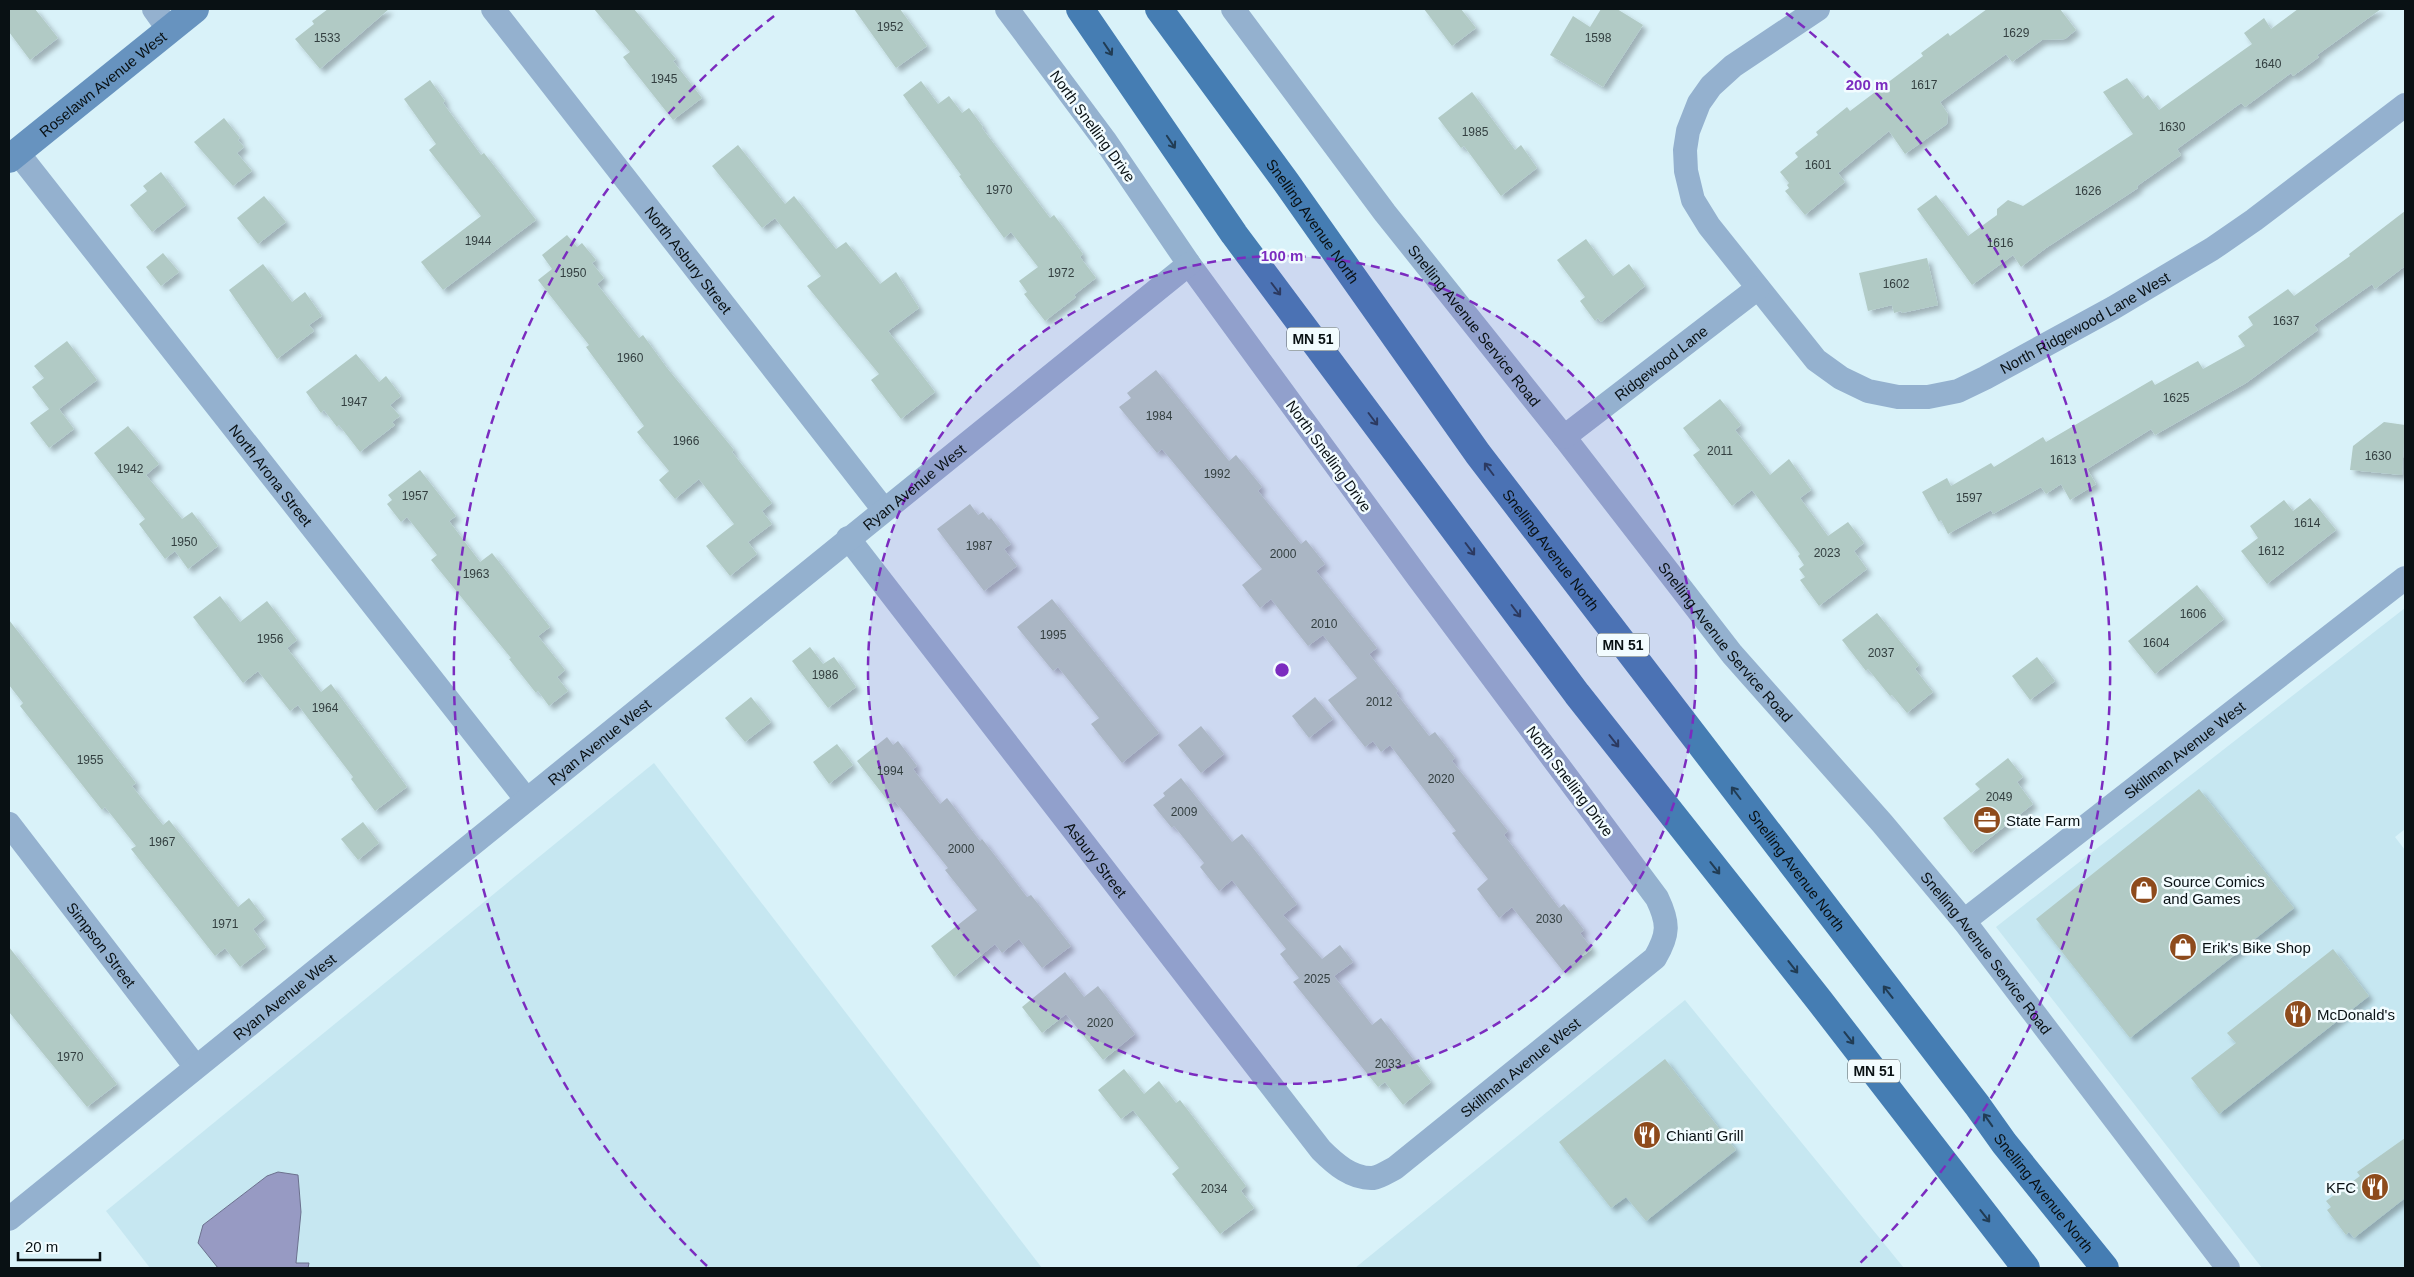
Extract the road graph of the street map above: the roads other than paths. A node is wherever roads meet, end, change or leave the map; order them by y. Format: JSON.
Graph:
{"nodes":[{"id":1,"x":195,"y":9,"type":"edge"},
{"id":2,"x":493,"y":9,"type":"edge"},
{"id":3,"x":1007,"y":9,"type":"edge"},
{"id":4,"x":1080,"y":9,"type":"edge"},
{"id":5,"x":1159,"y":9,"type":"edge"},
{"id":6,"x":1233,"y":9,"type":"edge"},
{"id":7,"x":1818,"y":9,"type":"edge"},
{"id":8,"x":161,"y":19,"type":"edge"},
{"id":9,"x":2405,"y":105,"type":"edge"},
{"id":10,"x":13,"y":156,"type":"edge"},
{"id":11,"x":1189,"y":264,"type":"junction"},
{"id":12,"x":1758,"y":288,"type":"junction"},
{"id":13,"x":1564,"y":437,"type":"junction"},
{"id":14,"x":884,"y":510,"type":"junction"},
{"id":15,"x":848,"y":538,"type":"junction"},
{"id":16,"x":2405,"y":578,"type":"edge"},
{"id":17,"x":526,"y":799,"type":"junction"},
{"id":18,"x":9,"y":824,"type":"edge"},
{"id":19,"x":1964,"y":921,"type":"junction"},
{"id":20,"x":1667,"y":930,"type":"joint"},
{"id":21,"x":196,"y":1066,"type":"junction"},
{"id":22,"x":1352,"y":1174,"type":"joint"},
{"id":23,"x":9,"y":1219,"type":"edge"},
{"id":24,"x":2026,"y":1268,"type":"edge"},
{"id":25,"x":2105,"y":1268,"type":"edge"},
{"id":26,"x":2228,"y":1268,"type":"edge"}],
"edges":[{"from":1,"to":8,"type":"street","name":"Roselawn Avenue West"},
{"from":2,"to":14,"type":"street","name":"North Asbury Street"},
{"from":3,"to":11,"type":"street","name":"North Snelling Drive"},
{"from":4,"to":24,"type":"main road","number":"MN 51","one_way":true},
{"from":25,"to":5,"type":"main road","name":"Snelling Avenue North","number":"MN 51","one_way":true},
{"from":6,"to":13,"type":"street","name":"Snelling Avenue Service Road"},
{"from":7,"to":12,"type":"street","name":"North Ridgewood Lane West"},
{"from":8,"to":10,"type":"street","name":"Roselawn Avenue West"},
{"from":9,"to":12,"type":"street","name":"North Ridgewood Lane West"},
{"from":10,"to":17,"type":"street","name":"North Arona Street"},
{"from":11,"to":14,"type":"street","name":"Ryan Avenue West"},
{"from":11,"to":20,"type":"street","name":"North Snelling Drive"},
{"from":12,"to":13,"type":"street","name":"Ridgewood Lane"},
{"from":13,"to":19,"type":"street","name":"Snelling Avenue Service Road"},
{"from":14,"to":15,"type":"street","name":"Ryan Avenue West"},
{"from":15,"to":17,"type":"street","name":"Ryan Avenue West"},
{"from":15,"to":22,"type":"street","name":"Asbury Street"},
{"from":16,"to":19,"type":"street","name":"Skillman Avenue West"},
{"from":17,"to":21,"type":"street","name":"Ryan Avenue West"},
{"from":18,"to":21,"type":"street","name":"Simpson Street"},
{"from":19,"to":26,"type":"street","name":"Snelling Avenue Service Road"},
{"from":20,"to":22,"type":"street","name":"Skillman Avenue West"},
{"from":21,"to":23,"type":"street","name":"Ryan Avenue West"}]}
